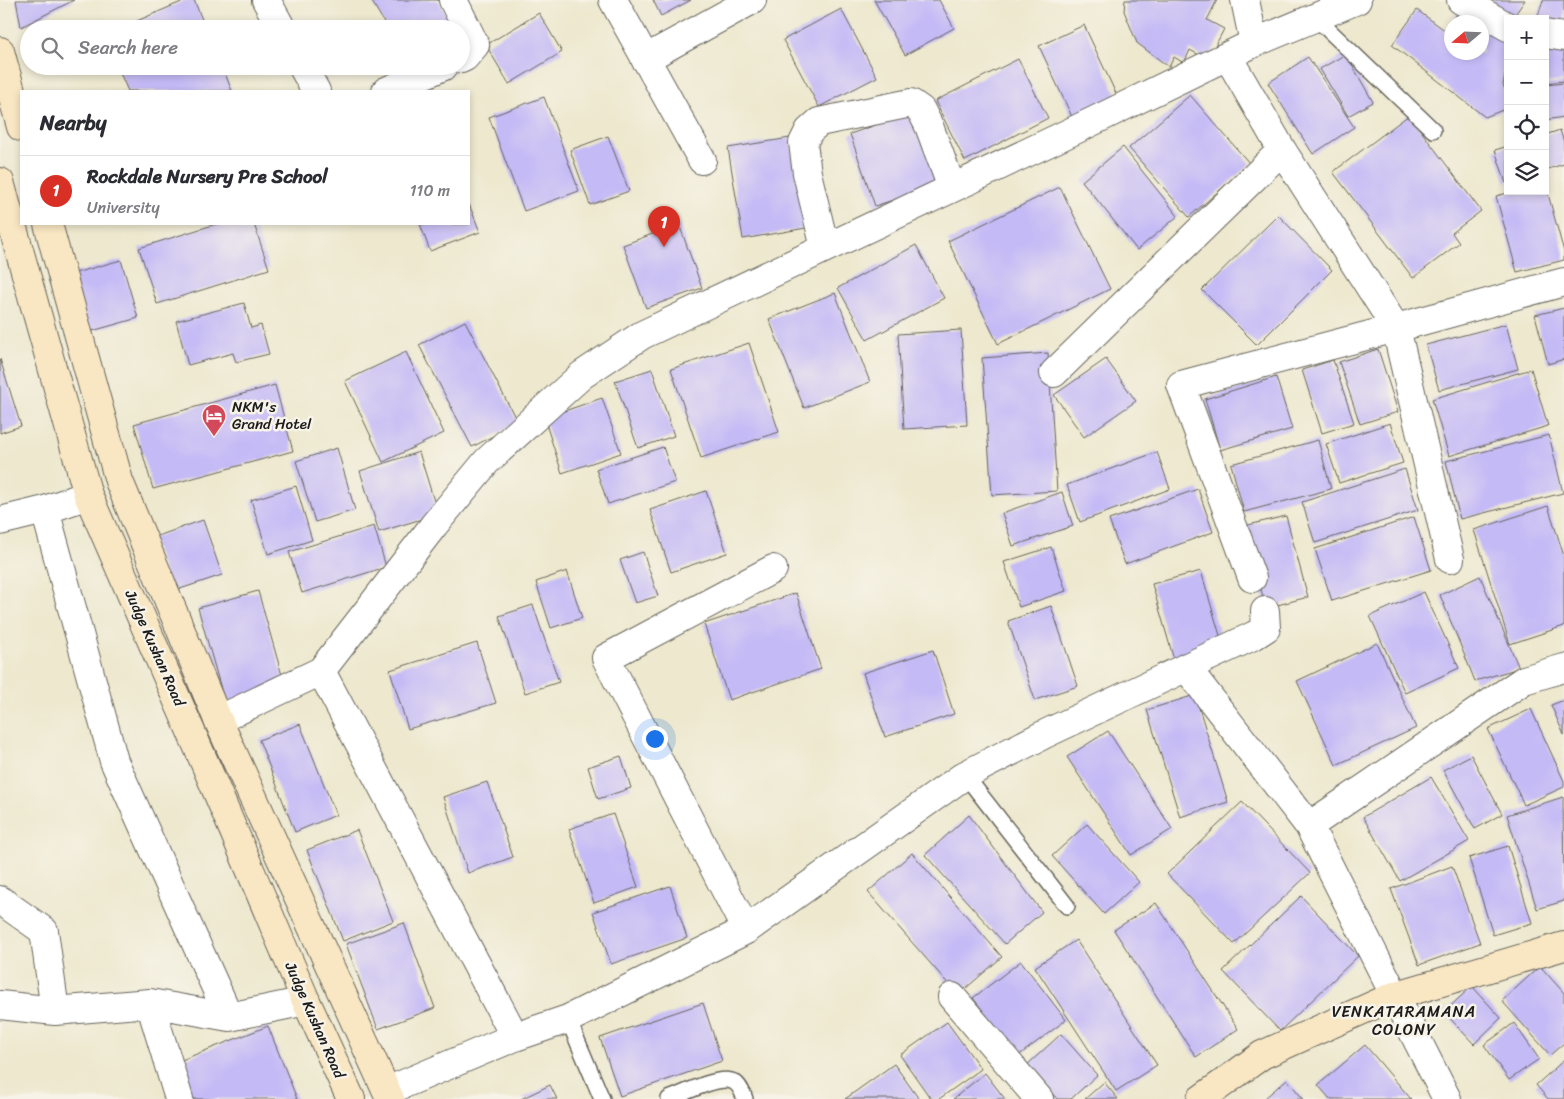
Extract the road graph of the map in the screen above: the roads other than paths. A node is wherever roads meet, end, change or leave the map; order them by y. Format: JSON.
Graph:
{"nodes":[{"id":1,"x":266,"y":0,"type":"edge"},
{"id":2,"x":453,"y":0,"type":"edge"},
{"id":3,"x":613,"y":0,"type":"edge"},
{"id":4,"x":752,"y":0,"type":"edge"},
{"id":5,"x":1245,"y":0,"type":"edge"},
{"id":6,"x":1357,"y":0,"type":"edge"},
{"id":7,"x":1460,"y":0,"type":"edge"},
{"id":8,"x":1306,"y":14,"type":"edge"},
{"id":9,"x":277,"y":20,"type":"edge"},
{"id":10,"x":463,"y":20,"type":"edge"},
{"id":11,"x":1504,"y":25,"type":"edge"},
{"id":12,"x":470,"y":35,"type":"edge"},
{"id":13,"x":1549,"y":35,"type":"edge"},
{"id":14,"x":1564,"y":37,"type":"edge"},
{"id":15,"x":1254,"y":43,"type":"junction"},
{"id":16,"x":0,"y":51,"type":"edge"},
{"id":17,"x":470,"y":51,"type":"edge"},
{"id":18,"x":1228,"y":57,"type":"junction"},
{"id":19,"x":645,"y":59,"type":"junction"},
{"id":20,"x":307,"y":75,"type":"edge"},
{"id":21,"x":423,"y":75,"type":"edge"},
{"id":22,"x":315,"y":90,"type":"edge"},
{"id":23,"x":388,"y":90,"type":"edge"},
{"id":24,"x":20,"y":123,"type":"edge"},
{"id":25,"x":1433,"y":130,"type":"dead end"},
{"id":26,"x":1282,"y":150,"type":"junction"},
{"id":27,"x":702,"y":160,"type":"dead end"},
{"id":28,"x":0,"y":182,"type":"edge"},
{"id":29,"x":952,"y":188,"type":"junction"},
{"id":30,"x":54,"y":225,"type":"edge"},
{"id":31,"x":825,"y":248,"type":"junction"},
{"id":32,"x":1564,"y":282,"type":"edge"},
{"id":33,"x":1396,"y":328,"type":"junction"},
{"id":34,"x":1054,"y":373,"type":"dead end"},
{"id":35,"x":88,"y":495,"type":"junction"},
{"id":36,"x":45,"y":510,"type":"junction"},
{"id":37,"x":0,"y":520,"type":"edge"},
{"id":38,"x":1450,"y":559,"type":"dead end"},
{"id":39,"x":773,"y":569,"type":"dead end"},
{"id":40,"x":1252,"y":578,"type":"dead end"},
{"id":41,"x":1265,"y":611,"type":"dead end"},
{"id":42,"x":1186,"y":667,"type":"junction"},
{"id":43,"x":1564,"y":668,"type":"edge"},
{"id":44,"x":321,"y":671,"type":"junction"},
{"id":45,"x":218,"y":720,"type":"junction"},
{"id":46,"x":965,"y":775,"type":"junction"},
{"id":47,"x":1309,"y":826,"type":"junction"},
{"id":48,"x":0,"y":900,"type":"edge"},
{"id":49,"x":1067,"y":906,"type":"dead end"},
{"id":50,"x":746,"y":930,"type":"junction"},
{"id":51,"x":1564,"y":946,"type":"edge"},
{"id":52,"x":1394,"y":996,"type":"junction"},
{"id":53,"x":952,"y":997,"type":"dead end"},
{"id":54,"x":306,"y":1002,"type":"junction"},
{"id":55,"x":150,"y":1003,"type":"junction"},
{"id":56,"x":0,"y":1006,"type":"edge"},
{"id":57,"x":55,"y":1011,"type":"junction"},
{"id":58,"x":229,"y":1017,"type":"junction"},
{"id":59,"x":568,"y":1019,"type":"junction"},
{"id":60,"x":515,"y":1037,"type":"junction"},
{"id":61,"x":388,"y":1095,"type":"edge"},
{"id":62,"x":178,"y":1099,"type":"edge"},
{"id":63,"x":351,"y":1099,"type":"edge"},
{"id":64,"x":602,"y":1099,"type":"edge"},
{"id":65,"x":669,"y":1099,"type":"edge"},
{"id":66,"x":745,"y":1099,"type":"edge"},
{"id":67,"x":1040,"y":1099,"type":"edge"},
{"id":68,"x":1201,"y":1099,"type":"edge"},
{"id":69,"x":1447,"y":1099,"type":"edge"}],
"edges":[{"from":1,"to":9,"type":"street"},
{"from":2,"to":10,"type":"street"},
{"from":3,"to":19,"type":"street"},
{"from":4,"to":19,"type":"street"},
{"from":5,"to":15,"type":"street"},
{"from":6,"to":8,"type":"street"},
{"from":7,"to":11,"type":"street"},
{"from":8,"to":15,"type":"street"},
{"from":8,"to":25,"type":"lane"},
{"from":12,"to":17,"type":"street"},
{"from":13,"to":14,"type":"street"},
{"from":15,"to":18,"type":"street"},
{"from":16,"to":24,"type":"main road"},
{"from":18,"to":26,"type":"street"},
{"from":18,"to":29,"type":"street"},
{"from":19,"to":27,"type":"street"},
{"from":20,"to":22,"type":"street"},
{"from":21,"to":23,"type":"street"},
{"from":26,"to":33,"type":"street"},
{"from":26,"to":34,"type":"street"},
{"from":28,"to":35,"type":"main road","name":"Judge Kushan Road"},
{"from":29,"to":31,"type":"street"},
{"from":29,"to":31,"type":"street"},
{"from":30,"to":45,"type":"main road","name":"Judge Kushan Road"},
{"from":31,"to":44,"type":"street"},
{"from":32,"to":33,"type":"street"},
{"from":33,"to":38,"type":"street"},
{"from":33,"to":40,"type":"street"},
{"from":35,"to":36,"type":"street"},
{"from":35,"to":54,"type":"main road","name":"Judge Kushan Road"},
{"from":36,"to":37,"type":"street"},
{"from":36,"to":58,"type":"street"},
{"from":39,"to":50,"type":"street"},
{"from":41,"to":42,"type":"street"},
{"from":42,"to":46,"type":"street"},
{"from":42,"to":47,"type":"street"},
{"from":43,"to":47,"type":"street"},
{"from":44,"to":45,"type":"street"},
{"from":44,"to":60,"type":"street"},
{"from":45,"to":61,"type":"main road","name":"Judge Kushan Road"},
{"from":46,"to":49,"type":"lane"},
{"from":46,"to":50,"type":"street"},
{"from":47,"to":52,"type":"street"},
{"from":48,"to":57,"type":"street"},
{"from":50,"to":59,"type":"street"},
{"from":51,"to":52,"type":"main road"},
{"from":52,"to":68,"type":"main road"},
{"from":52,"to":69,"type":"street"},
{"from":53,"to":67,"type":"street"},
{"from":54,"to":58,"type":"street"},
{"from":54,"to":63,"type":"main road","name":"Judge Kushan Road"},
{"from":55,"to":57,"type":"street"},
{"from":55,"to":58,"type":"street"},
{"from":55,"to":62,"type":"street"},
{"from":56,"to":57,"type":"street"},
{"from":59,"to":60,"type":"street"},
{"from":59,"to":64,"type":"lane"},
{"from":60,"to":61,"type":"street"},
{"from":65,"to":66,"type":"lane"}]}
